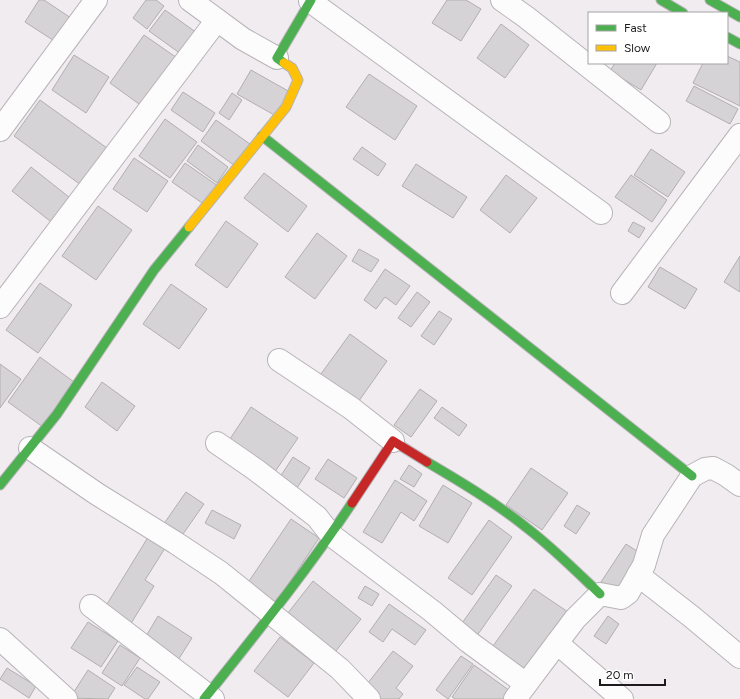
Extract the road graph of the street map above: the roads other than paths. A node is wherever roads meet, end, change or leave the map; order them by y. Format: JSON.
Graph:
{"nodes":[{"id":1,"x":96,"y":0,"type":"edge"},
{"id":2,"x":190,"y":0,"type":"edge"},
{"id":3,"x":502,"y":0,"type":"edge"},
{"id":4,"x":661,"y":0,"type":"edge"},
{"id":5,"x":710,"y":0,"type":"edge"},
{"id":6,"x":310,"y":1,"type":"edge"},
{"id":7,"x":681,"y":12,"type":"edge"},
{"id":8,"x":740,"y":17,"type":"edge"},
{"id":9,"x":217,"y":20,"type":"junction"},
{"id":10,"x":728,"y":38,"type":"edge"},
{"id":11,"x":740,"y":44,"type":"edge"},
{"id":12,"x":277,"y":58,"type":"junction"},
{"id":13,"x":659,"y":122,"type":"dead end"},
{"id":14,"x":0,"y":130,"type":"edge"},
{"id":15,"x":740,"y":134,"type":"edge"},
{"id":16,"x":262,"y":136,"type":"junction"},
{"id":17,"x":602,"y":213,"type":"dead end"},
{"id":18,"x":622,"y":292,"type":"dead end"},
{"id":19,"x":0,"y":307,"type":"edge"},
{"id":20,"x":280,"y":360,"type":"dead end"},
{"id":21,"x":393,"y":441,"type":"junction"},
{"id":22,"x":217,"y":443,"type":"dead end"},
{"id":23,"x":30,"y":448,"type":"junction"},
{"id":24,"x":692,"y":476,"type":"junction"},
{"id":25,"x":0,"y":485,"type":"edge"},
{"id":26,"x":740,"y":485,"type":"edge"},
{"id":27,"x":331,"y":535,"type":"junction"},
{"id":28,"x":638,"y":575,"type":"junction"},
{"id":29,"x":600,"y":594,"type":"junction"},
{"id":30,"x":91,"y":606,"type":"dead end"},
{"id":31,"x":271,"y":615,"type":"junction"},
{"id":32,"x":0,"y":639,"type":"edge"},
{"id":33,"x":557,"y":643,"type":"junction"},
{"id":34,"x":740,"y":657,"type":"edge"},
{"id":35,"x":520,"y":691,"type":"edge"},
{"id":36,"x":208,"y":697,"type":"edge"},
{"id":37,"x":66,"y":699,"type":"edge"},
{"id":38,"x":369,"y":699,"type":"edge"},
{"id":39,"x":622,"y":699,"type":"edge"}],
"edges":[{"from":1,"to":14,"type":"street"},
{"from":2,"to":9,"type":"street"},
{"from":3,"to":13,"type":"street"},
{"from":4,"to":7,"type":"street"},
{"from":5,"to":8,"type":"street"},
{"from":6,"to":12,"type":"street"},
{"from":6,"to":17,"type":"street"},
{"from":9,"to":12,"type":"street"},
{"from":9,"to":19,"type":"street"},
{"from":10,"to":11,"type":"street"},
{"from":12,"to":16,"type":"street"},
{"from":15,"to":18,"type":"street"},
{"from":16,"to":23,"type":"street"},
{"from":16,"to":24,"type":"street"},
{"from":20,"to":21,"type":"street"},
{"from":21,"to":27,"type":"street"},
{"from":21,"to":29,"type":"street"},
{"from":22,"to":27,"type":"street"},
{"from":23,"to":25,"type":"street"},
{"from":23,"to":31,"type":"street"},
{"from":24,"to":26,"type":"street"},
{"from":24,"to":28,"type":"street"},
{"from":27,"to":31,"type":"street"},
{"from":27,"to":35,"type":"street"},
{"from":28,"to":29,"type":"street"},
{"from":28,"to":34,"type":"street"},
{"from":29,"to":33,"type":"street"},
{"from":30,"to":36,"type":"street"},
{"from":31,"to":36,"type":"street"},
{"from":31,"to":38,"type":"street"},
{"from":32,"to":37,"type":"street"},
{"from":33,"to":35,"type":"street"},
{"from":33,"to":39,"type":"street"}]}
